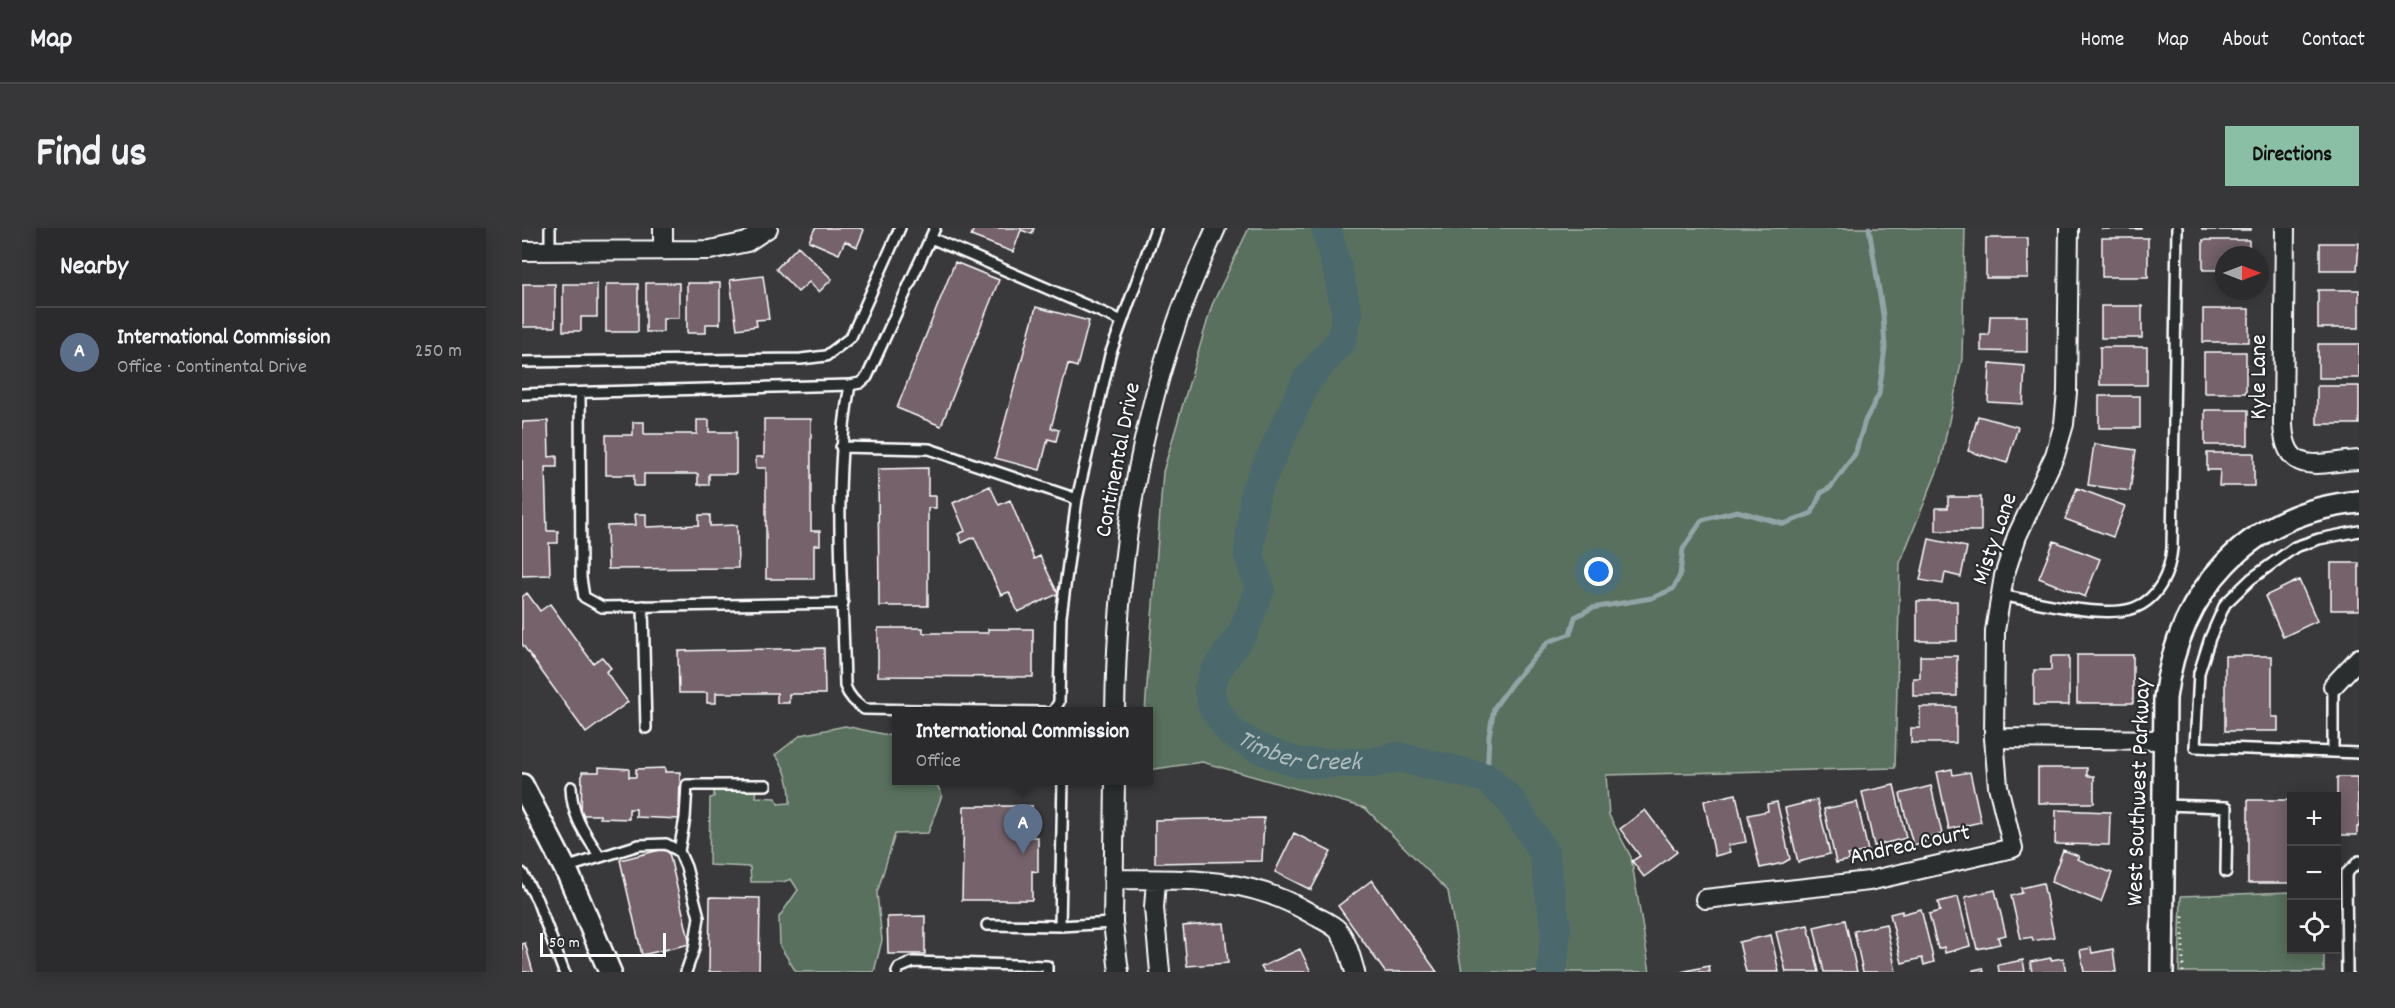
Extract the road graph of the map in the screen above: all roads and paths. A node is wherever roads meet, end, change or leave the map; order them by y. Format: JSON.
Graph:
{"nodes":[{"id":1,"x":550,"y":228,"type":"edge"},
{"id":2,"x":663,"y":228,"type":"edge"},
{"id":3,"x":768,"y":228,"type":"edge"},
{"id":4,"x":900,"y":228,"type":"edge"},
{"id":5,"x":935,"y":228,"type":"edge"},
{"id":6,"x":1156,"y":228,"type":"edge"},
{"id":7,"x":1216,"y":228,"type":"edge"},
{"id":8,"x":2069,"y":228,"type":"edge"},
{"id":9,"x":2177,"y":228,"type":"edge"},
{"id":10,"x":2285,"y":228,"type":"edge"},
{"id":11,"x":931,"y":238,"type":"junction"},
{"id":12,"x":663,"y":250,"type":"junction"},
{"id":13,"x":522,"y":251,"type":"edge"},
{"id":14,"x":550,"y":251,"type":"junction"},
{"id":15,"x":1122,"y":321,"type":"junction"},
{"id":16,"x":522,"y":362,"type":"edge"},
{"id":17,"x":850,"y":385,"type":"junction"},
{"id":18,"x":580,"y":393,"type":"junction"},
{"id":19,"x":522,"y":394,"type":"edge"},
{"id":20,"x":842,"y":447,"type":"junction"},
{"id":21,"x":2359,"y":460,"type":"edge"},
{"id":22,"x":1077,"y":500,"type":"junction"},
{"id":23,"x":2359,"y":502,"type":"edge"},
{"id":24,"x":2359,"y":531,"type":"edge"},
{"id":25,"x":2000,"y":595,"type":"junction"},
{"id":26,"x":843,"y":603,"type":"junction"},
{"id":27,"x":643,"y":606,"type":"junction"},
{"id":28,"x":2359,"y":658,"type":"edge"},
{"id":29,"x":2333,"y":686,"type":"joint"},
{"id":30,"x":1056,"y":707,"type":"edge"},
{"id":31,"x":1115,"y":707,"type":"edge"},
{"id":32,"x":892,"y":709,"type":"edge"},
{"id":33,"x":646,"y":728,"type":"dead end"},
{"id":34,"x":1994,"y":738,"type":"junction"},
{"id":35,"x":2164,"y":740,"type":"junction"},
{"id":36,"x":2332,"y":752,"type":"junction"},
{"id":37,"x":2359,"y":753,"type":"edge"},
{"id":38,"x":522,"y":785,"type":"edge"},
{"id":39,"x":766,"y":785,"type":"dead end"},
{"id":40,"x":1063,"y":785,"type":"edge"},
{"id":41,"x":1114,"y":785,"type":"edge"},
{"id":42,"x":571,"y":787,"type":"dead end"},
{"id":43,"x":2163,"y":805,"type":"junction"},
{"id":44,"x":679,"y":851,"type":"junction"},
{"id":45,"x":600,"y":857,"type":"junction"},
{"id":46,"x":2359,"y":861,"type":"edge"},
{"id":47,"x":565,"y":868,"type":"junction"},
{"id":48,"x":2226,"y":872,"type":"dead end"},
{"id":49,"x":522,"y":873,"type":"edge"},
{"id":50,"x":1113,"y":879,"type":"junction"},
{"id":51,"x":1156,"y":880,"type":"junction"},
{"id":52,"x":1705,"y":899,"type":"dead end"},
{"id":53,"x":2183,"y":908,"type":"dead end"},
{"id":54,"x":1113,"y":923,"type":"junction"},
{"id":55,"x":987,"y":925,"type":"dead end"},
{"id":56,"x":1060,"y":926,"type":"junction"},
{"id":57,"x":564,"y":972,"type":"edge"},
{"id":58,"x":609,"y":972,"type":"edge"},
{"id":59,"x":686,"y":972,"type":"edge"},
{"id":60,"x":897,"y":972,"type":"edge"},
{"id":61,"x":1047,"y":972,"type":"edge"},
{"id":62,"x":1119,"y":972,"type":"edge"},
{"id":63,"x":1160,"y":972,"type":"edge"},
{"id":64,"x":1355,"y":972,"type":"edge"},
{"id":65,"x":2162,"y":972,"type":"edge"},
{"id":66,"x":2183,"y":972,"type":"edge"},
{"id":67,"x":2347,"y":972,"type":"edge"}],
"edges":[{"from":1,"to":14,"type":"lane"},
{"from":2,"to":12,"type":"street"},
{"from":3,"to":12,"type":"street"},
{"from":4,"to":16,"type":"lane"},
{"from":5,"to":11,"type":"lane"},
{"from":6,"to":15,"type":"lane"},
{"from":7,"to":31,"type":"street","name":"Continental Drive"},
{"from":8,"to":25,"type":"street","name":"Misty Lane"},
{"from":9,"to":25,"type":"lane"},
{"from":10,"to":21,"type":"street","name":"Kyle Lane"},
{"from":11,"to":15,"type":"lane"},
{"from":11,"to":17,"type":"lane"},
{"from":12,"to":14,"type":"street"},
{"from":13,"to":14,"type":"street"},
{"from":15,"to":22,"type":"lane"},
{"from":17,"to":18,"type":"lane"},
{"from":17,"to":20,"type":"lane"},
{"from":18,"to":19,"type":"lane"},
{"from":18,"to":27,"type":"lane"},
{"from":20,"to":22,"type":"lane"},
{"from":20,"to":26,"type":"lane"},
{"from":22,"to":30,"type":"lane"},
{"from":23,"to":35,"type":"street","name":"West Southwest Parkway"},
{"from":24,"to":36,"type":"lane"},
{"from":25,"to":34,"type":"street","name":"Misty Lane"},
{"from":26,"to":27,"type":"lane"},
{"from":26,"to":32,"type":"lane"},
{"from":27,"to":33,"type":"lane"},
{"from":28,"to":29,"type":"street"},
{"from":29,"to":36,"type":"lane"},
{"from":34,"to":35,"type":"street"},
{"from":34,"to":52,"type":"street","name":"Andrea Court"},
{"from":35,"to":43,"type":"street","name":"West Southwest Parkway"},
{"from":36,"to":37,"type":"lane"},
{"from":38,"to":47,"type":"street"},
{"from":39,"to":44,"type":"lane"},
{"from":40,"to":56,"type":"lane"},
{"from":41,"to":50,"type":"street"},
{"from":42,"to":45,"type":"lane"},
{"from":43,"to":48,"type":"lane"},
{"from":43,"to":65,"type":"street","name":"West Southwest Parkway"},
{"from":44,"to":45,"type":"lane"},
{"from":44,"to":59,"type":"lane"},
{"from":45,"to":47,"type":"lane"},
{"from":46,"to":67,"type":"lane"},
{"from":47,"to":58,"type":"street"},
{"from":49,"to":57,"type":"lane"},
{"from":50,"to":51,"type":"street"},
{"from":50,"to":54,"type":"street"},
{"from":51,"to":63,"type":"street"},
{"from":51,"to":64,"type":"street"},
{"from":53,"to":66,"type":"path"},
{"from":54,"to":56,"type":"lane"},
{"from":54,"to":62,"type":"street"},
{"from":55,"to":56,"type":"lane"},
{"from":60,"to":61,"type":"lane"}]}
